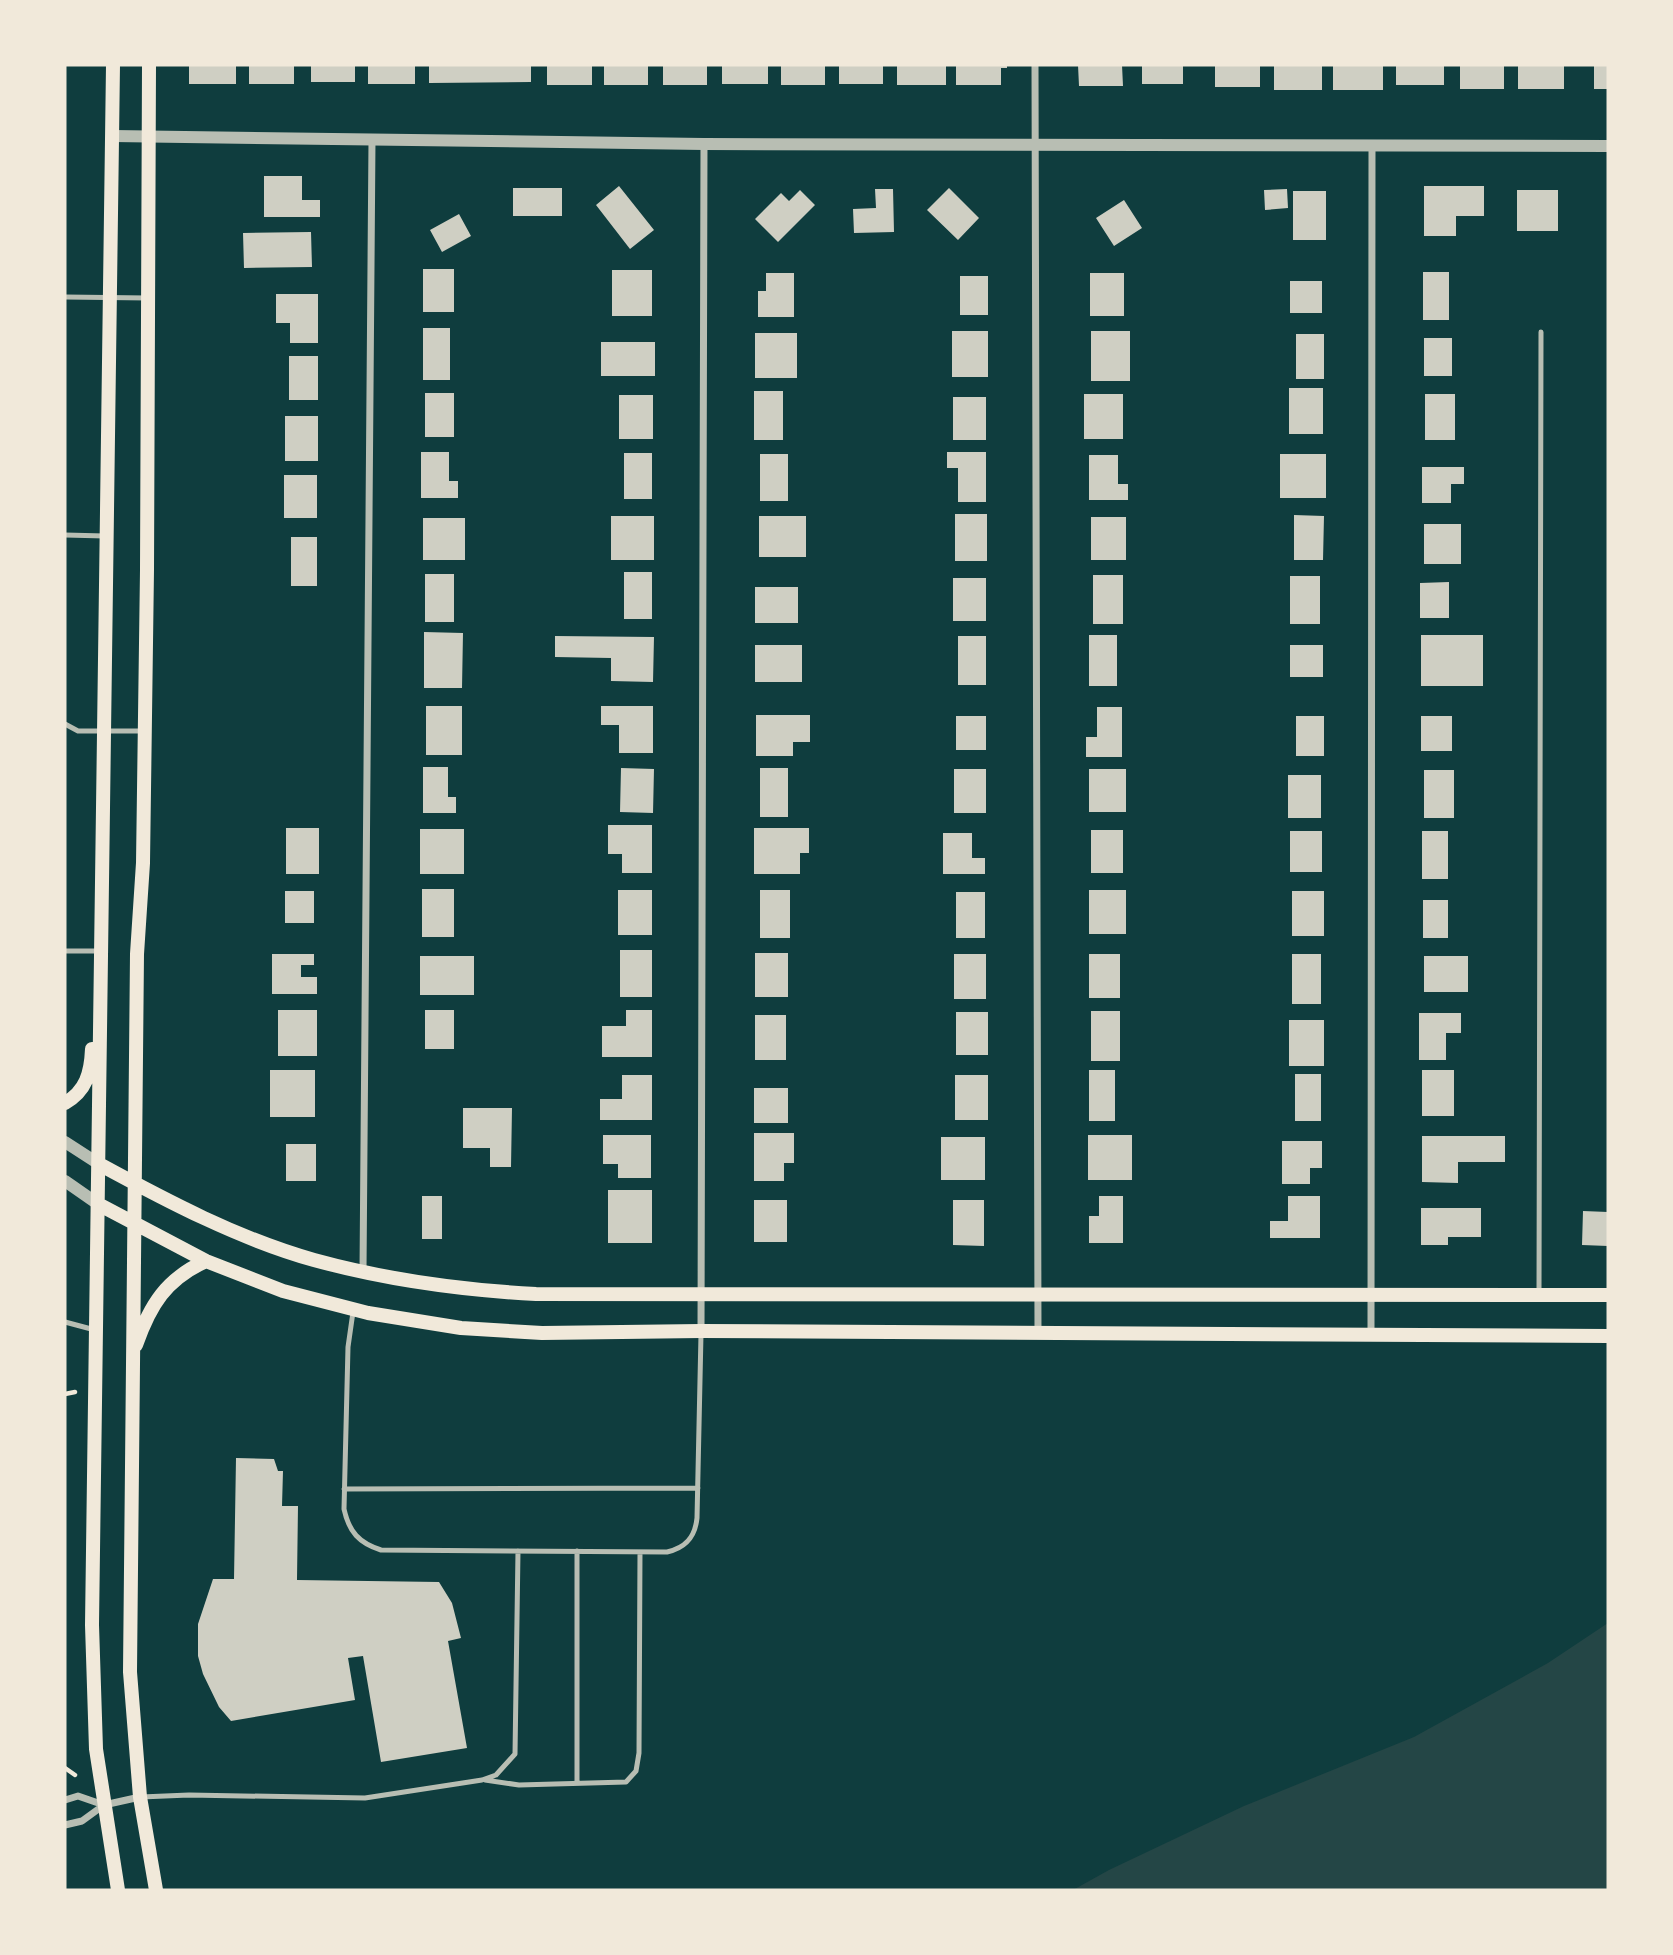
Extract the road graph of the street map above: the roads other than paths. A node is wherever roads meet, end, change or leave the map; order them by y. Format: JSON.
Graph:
{"nodes":[{"id":1,"x":113,"y":65,"type":"edge"},
{"id":2,"x":149,"y":65,"type":"edge"},
{"id":3,"x":1035,"y":65,"type":"edge"},
{"id":4,"x":113,"y":136,"type":"junction"},
{"id":5,"x":148,"y":136,"type":"junction"},
{"id":6,"x":372,"y":141,"type":"junction"},
{"id":7,"x":1035,"y":143,"type":"junction"},
{"id":8,"x":704,"y":144,"type":"junction"},
{"id":9,"x":1372,"y":145,"type":"junction"},
{"id":10,"x":1608,"y":146,"type":"edge"},
{"id":11,"x":65,"y":297,"type":"edge"},
{"id":12,"x":111,"y":297,"type":"junction"},
{"id":13,"x":148,"y":298,"type":"junction"},
{"id":14,"x":1541,"y":332,"type":"dead end"},
{"id":15,"x":65,"y":535,"type":"edge"},
{"id":16,"x":108,"y":536,"type":"junction"},
{"id":17,"x":65,"y":724,"type":"edge"},
{"id":18,"x":145,"y":731,"type":"junction"},
{"id":19,"x":105,"y":732,"type":"junction"},
{"id":20,"x":65,"y":951,"type":"edge"},
{"id":21,"x":102,"y":951,"type":"junction"},
{"id":22,"x":65,"y":1103,"type":"edge"},
{"id":23,"x":65,"y":1142,"type":"edge"},
{"id":24,"x":99,"y":1164,"type":"junction"},
{"id":25,"x":65,"y":1181,"type":"edge"},
{"id":26,"x":134,"y":1183,"type":"junction"},
{"id":27,"x":98,"y":1204,"type":"junction"},
{"id":28,"x":134,"y":1224,"type":"junction"},
{"id":29,"x":206,"y":1261,"type":"junction"},
{"id":30,"x":362,"y":1271,"type":"junction"},
{"id":31,"x":701,"y":1294,"type":"junction"},
{"id":32,"x":1371,"y":1295,"type":"junction"},
{"id":33,"x":1539,"y":1295,"type":"junction"},
{"id":34,"x":1608,"y":1295,"type":"edge"},
{"id":35,"x":1038,"y":1296,"type":"junction"},
{"id":36,"x":353,"y":1309,"type":"junction"},
{"id":37,"x":65,"y":1322,"type":"edge"},
{"id":38,"x":96,"y":1331,"type":"junction"},
{"id":39,"x":701,"y":1331,"type":"junction"},
{"id":40,"x":1038,"y":1332,"type":"junction"},
{"id":41,"x":1371,"y":1335,"type":"junction"},
{"id":42,"x":1608,"y":1336,"type":"edge"},
{"id":43,"x":132,"y":1357,"type":"junction"},
{"id":44,"x":698,"y":1488,"type":"junction"},
{"id":45,"x":344,"y":1489,"type":"junction"},
{"id":46,"x":518,"y":1551,"type":"junction"},
{"id":47,"x":577,"y":1551,"type":"junction"},
{"id":48,"x":640,"y":1552,"type":"junction"},
{"id":49,"x":482,"y":1780,"type":"junction"},
{"id":50,"x":577,"y":1783,"type":"junction"},
{"id":51,"x":140,"y":1797,"type":"junction"},
{"id":52,"x":65,"y":1800,"type":"edge"},
{"id":53,"x":104,"y":1805,"type":"junction"},
{"id":54,"x":65,"y":1825,"type":"edge"},
{"id":55,"x":118,"y":1890,"type":"edge"},
{"id":56,"x":156,"y":1890,"type":"edge"}],
"edges":[{"from":1,"to":4,"type":"main road"},
{"from":2,"to":5,"type":"main road"},
{"from":3,"to":7,"type":"street"},
{"from":4,"to":5,"type":"street"},
{"from":4,"to":12,"type":"main road"},
{"from":5,"to":6,"type":"street"},
{"from":5,"to":13,"type":"main road"},
{"from":6,"to":8,"type":"street"},
{"from":6,"to":30,"type":"street"},
{"from":7,"to":8,"type":"street"},
{"from":7,"to":9,"type":"street"},
{"from":7,"to":35,"type":"street"},
{"from":8,"to":31,"type":"street"},
{"from":9,"to":10,"type":"street"},
{"from":9,"to":32,"type":"street"},
{"from":11,"to":12,"type":"lane"},
{"from":12,"to":13,"type":"lane"},
{"from":12,"to":16,"type":"main road"},
{"from":13,"to":18,"type":"main road"},
{"from":14,"to":33,"type":"lane"},
{"from":15,"to":16,"type":"lane"},
{"from":16,"to":19,"type":"main road"},
{"from":17,"to":19,"type":"lane"},
{"from":18,"to":19,"type":"lane"},
{"from":18,"to":26,"type":"main road"},
{"from":19,"to":21,"type":"main road"},
{"from":20,"to":21,"type":"lane"},
{"from":21,"to":22,"type":"main road"},
{"from":21,"to":24,"type":"main road"},
{"from":23,"to":24,"type":"street"},
{"from":24,"to":26,"type":"main road"},
{"from":24,"to":27,"type":"main road"},
{"from":25,"to":27,"type":"street"},
{"from":26,"to":28,"type":"main road"},
{"from":26,"to":30,"type":"main road"},
{"from":27,"to":28,"type":"main road"},
{"from":27,"to":38,"type":"main road"},
{"from":28,"to":29,"type":"main road"},
{"from":28,"to":43,"type":"main road"},
{"from":29,"to":36,"type":"main road"},
{"from":29,"to":43,"type":"main road"},
{"from":30,"to":31,"type":"main road"},
{"from":31,"to":35,"type":"main road"},
{"from":31,"to":39,"type":"street"},
{"from":32,"to":33,"type":"main road"},
{"from":32,"to":35,"type":"main road"},
{"from":32,"to":41,"type":"street"},
{"from":33,"to":34,"type":"main road"},
{"from":35,"to":40,"type":"street"},
{"from":36,"to":39,"type":"main road"},
{"from":36,"to":45,"type":"lane"},
{"from":37,"to":38,"type":"lane"},
{"from":38,"to":53,"type":"main road"},
{"from":39,"to":40,"type":"main road"},
{"from":39,"to":44,"type":"lane"},
{"from":40,"to":41,"type":"main road"},
{"from":41,"to":42,"type":"main road"},
{"from":43,"to":51,"type":"main road"},
{"from":44,"to":45,"type":"lane"},
{"from":44,"to":48,"type":"lane"},
{"from":45,"to":46,"type":"lane"},
{"from":46,"to":47,"type":"lane"},
{"from":46,"to":49,"type":"lane"},
{"from":47,"to":48,"type":"lane"},
{"from":47,"to":50,"type":"lane"},
{"from":48,"to":50,"type":"lane"},
{"from":49,"to":50,"type":"lane"},
{"from":49,"to":51,"type":"lane"},
{"from":51,"to":53,"type":"street"},
{"from":51,"to":56,"type":"main road"},
{"from":52,"to":53,"type":"street"},
{"from":53,"to":54,"type":"street"},
{"from":53,"to":55,"type":"main road"}]}
